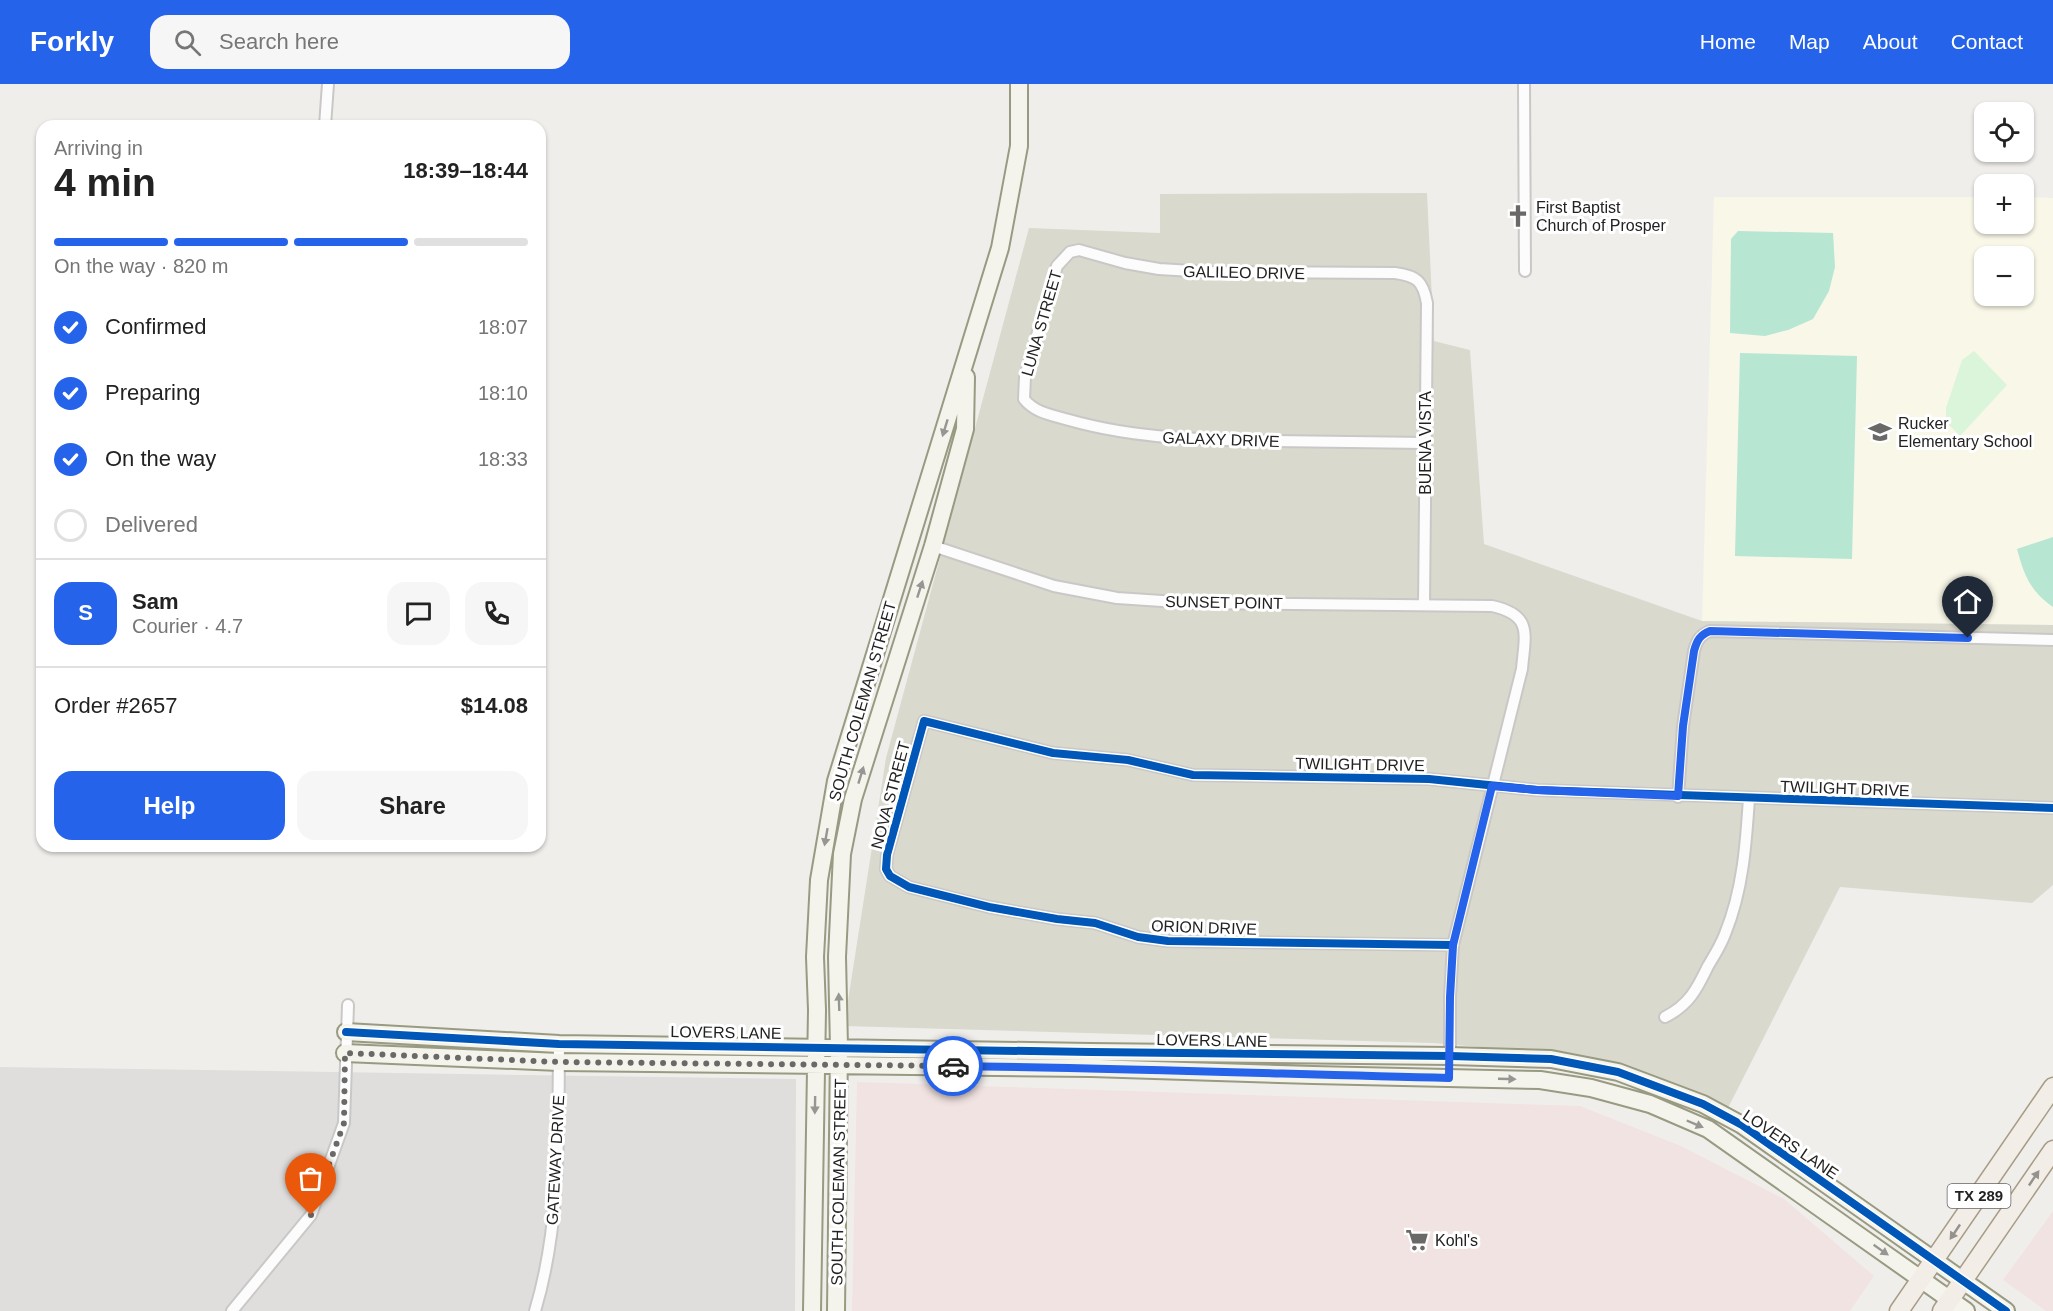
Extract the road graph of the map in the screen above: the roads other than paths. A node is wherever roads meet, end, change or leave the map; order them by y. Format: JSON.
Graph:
{"nodes":[{"id":1,"x":328,"y":84,"type":"edge"},
{"id":2,"x":1019,"y":84,"type":"edge"},
{"id":3,"x":1524,"y":84,"type":"edge"},
{"id":4,"x":325,"y":120,"type":"edge"},
{"id":5,"x":1070,"y":252,"type":"joint"},
{"id":6,"x":1525,"y":271,"type":"dead end"},
{"id":7,"x":1419,"y":282,"type":"joint"},
{"id":8,"x":967,"y":352,"type":"junction"},
{"id":9,"x":1024,"y":399,"type":"joint"},
{"id":10,"x":1425,"y":443,"type":"junction"},
{"id":11,"x":911,"y":538,"type":"junction"},
{"id":12,"x":933,"y":546,"type":"junction"},
{"id":13,"x":1424,"y":605,"type":"junction"},
{"id":14,"x":2053,"y":640,"type":"edge"},
{"id":15,"x":924,"y":721,"type":"joint"},
{"id":16,"x":1492,"y":786,"type":"junction"},
{"id":17,"x":1678,"y":796,"type":"junction"},
{"id":18,"x":1749,"y":798,"type":"junction"},
{"id":19,"x":2053,"y":808,"type":"edge"},
{"id":20,"x":890,"y":876,"type":"joint"},
{"id":21,"x":1453,"y":945,"type":"junction"},
{"id":22,"x":348,"y":1005,"type":"dead end"},
{"id":23,"x":1665,"y":1017,"type":"dead end"},
{"id":24,"x":346,"y":1032,"type":"junction"},
{"id":25,"x":559,"y":1044,"type":"junction"},
{"id":26,"x":816,"y":1046,"type":"junction"},
{"id":27,"x":839,"y":1047,"type":"junction"},
{"id":28,"x":345,"y":1053,"type":"junction"},
{"id":29,"x":1450,"y":1056,"type":"junction"},
{"id":30,"x":1091,"y":1060,"type":"junction"},
{"id":31,"x":559,"y":1062,"type":"junction"},
{"id":32,"x":816,"y":1064,"type":"junction"},
{"id":33,"x":839,"y":1064,"type":"junction"},
{"id":34,"x":1449,"y":1078,"type":"junction"},
{"id":35,"x":2053,"y":1087,"type":"edge"},
{"id":36,"x":2053,"y":1150,"type":"edge"},
{"id":37,"x":1935,"y":1261,"type":"junction"},
{"id":38,"x":1922,"y":1280,"type":"junction"},
{"id":39,"x":1961,"y":1280,"type":"junction"},
{"id":40,"x":1945,"y":1305,"type":"edge"},
{"id":41,"x":232,"y":1311,"type":"edge"},
{"id":42,"x":535,"y":1311,"type":"edge"},
{"id":43,"x":812,"y":1311,"type":"edge"},
{"id":44,"x":836,"y":1311,"type":"edge"},
{"id":45,"x":1899,"y":1311,"type":"edge"},
{"id":46,"x":1966,"y":1311,"type":"edge"},
{"id":47,"x":2006,"y":1311,"type":"edge"}],
"edges":[{"from":1,"to":4,"type":"street"},
{"from":2,"to":8,"type":"street","name":"SOUTH COLEMAN STREET"},
{"from":3,"to":6,"type":"street"},
{"from":5,"to":7,"type":"street","name":"GALILEO DRIVE"},
{"from":5,"to":9,"type":"street","name":"LUNA STREET"},
{"from":7,"to":10,"type":"street","name":"BUENA VISTA"},
{"from":8,"to":11,"type":"street","name":"SOUTH COLEMAN STREET","one_way":true},
{"from":8,"to":12,"type":"street","name":"SOUTH COLEMAN STREET"},
{"from":9,"to":10,"type":"street","name":"GALAXY DRIVE"},
{"from":10,"to":13,"type":"street","name":"BUENA VISTA"},
{"from":11,"to":12,"type":"street"},
{"from":11,"to":26,"type":"street","name":"SOUTH COLEMAN STREET","one_way":true},
{"from":12,"to":13,"type":"street","name":"SUNSET POINT"},
{"from":27,"to":12,"type":"street","name":"SOUTH COLEMAN STREET","one_way":true},
{"from":13,"to":16,"type":"street","name":"SUNSET POINT"},
{"from":14,"to":17,"type":"street"},
{"from":15,"to":16,"type":"street","name":"TWILIGHT DRIVE"},
{"from":15,"to":20,"type":"street","name":"NOVA STREET"},
{"from":16,"to":17,"type":"street","name":"TWILIGHT DRIVE"},
{"from":16,"to":21,"type":"street"},
{"from":17,"to":18,"type":"street","name":"TWILIGHT DRIVE"},
{"from":18,"to":19,"type":"street","name":"TWILIGHT DRIVE"},
{"from":18,"to":23,"type":"street"},
{"from":20,"to":21,"type":"street","name":"ORION DRIVE"},
{"from":21,"to":29,"type":"street"},
{"from":22,"to":24,"type":"street"},
{"from":24,"to":25,"type":"street","name":"LOVERS LANE"},
{"from":24,"to":28,"type":"street"},
{"from":25,"to":26,"type":"street","name":"LOVERS LANE"},
{"from":25,"to":31,"type":"street","name":"GATEWAY DRIVE"},
{"from":26,"to":27,"type":"street","name":"LOVERS LANE"},
{"from":26,"to":32,"type":"street","name":"SOUTH COLEMAN STREET"},
{"from":27,"to":30,"type":"street","name":"LOVERS LANE"},
{"from":27,"to":33,"type":"street","name":"SOUTH COLEMAN STREET"},
{"from":28,"to":31,"type":"street","name":"LOVERS LANE"},
{"from":28,"to":41,"type":"street"},
{"from":29,"to":30,"type":"street","name":"LOVERS LANE"},
{"from":29,"to":34,"type":"street"},
{"from":29,"to":37,"type":"street","name":"LOVERS LANE"},
{"from":30,"to":33,"type":"street","name":"LOVERS LANE"},
{"from":30,"to":34,"type":"street","name":"LOVERS LANE"},
{"from":31,"to":32,"type":"street","name":"LOVERS LANE"},
{"from":31,"to":42,"type":"street","name":"GATEWAY DRIVE"},
{"from":32,"to":33,"type":"street","name":"LOVERS LANE"},
{"from":32,"to":43,"type":"street","name":"SOUTH COLEMAN STREET","one_way":true},
{"from":33,"to":44,"type":"street","name":"SOUTH COLEMAN STREET"},
{"from":34,"to":38,"type":"street","name":"LOVERS LANE","one_way":true},
{"from":35,"to":37,"type":"main road","number":"TX 289","one_way":true},
{"from":39,"to":36,"type":"main road","number":"TX 289","one_way":true},
{"from":37,"to":38,"type":"main road","number":"TX 289"},
{"from":37,"to":39,"type":"street","name":"LOVERS LANE"},
{"from":38,"to":40,"type":"street","name":"LOVERS LANE"},
{"from":38,"to":45,"type":"main road","number":"TX 289"},
{"from":39,"to":40,"type":"main road","number":"TX 289"},
{"from":39,"to":47,"type":"street","name":"LOVERS LANE"},
{"from":40,"to":46,"type":"street","name":"LOVERS LANE"}]}
